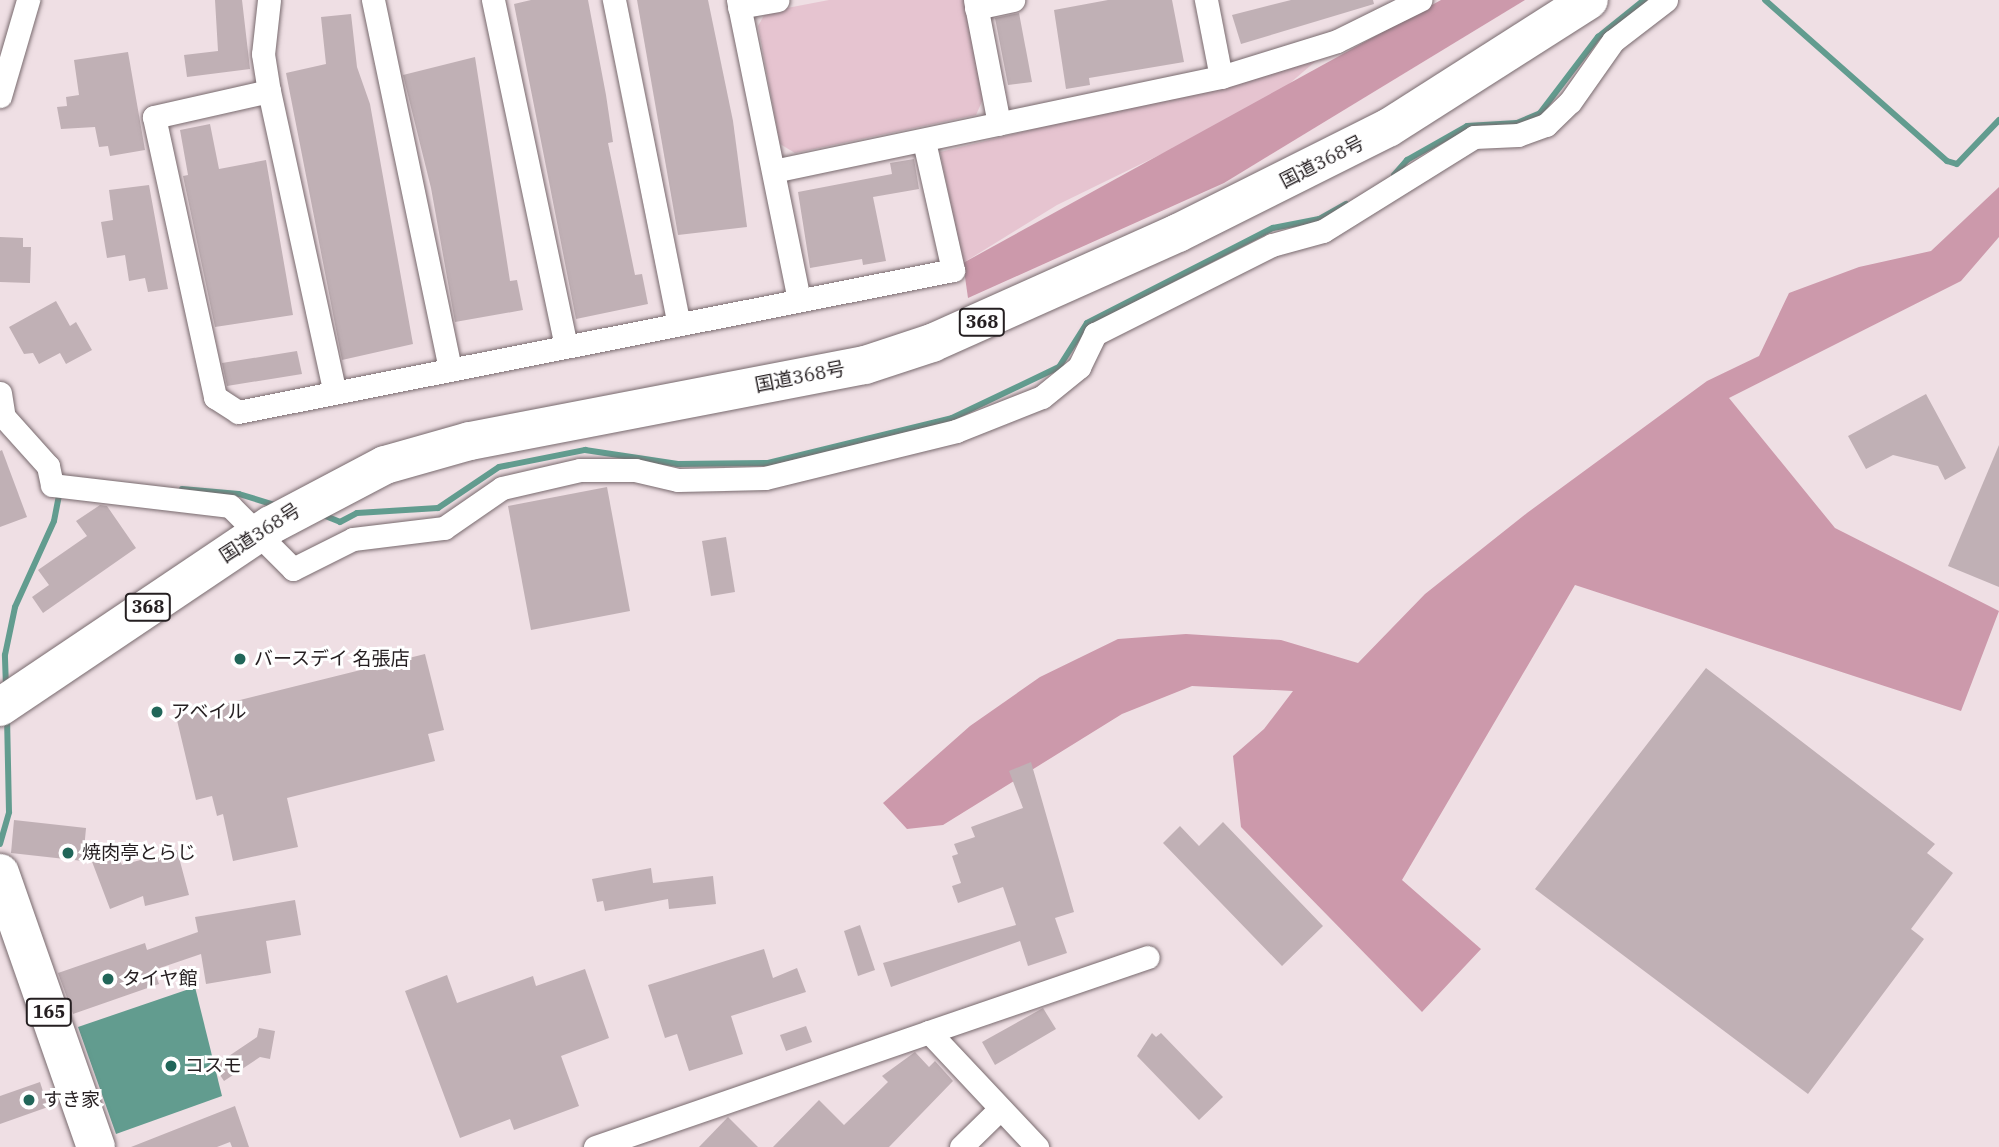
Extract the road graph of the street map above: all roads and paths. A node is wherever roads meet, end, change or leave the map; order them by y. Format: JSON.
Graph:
{"nodes":[{"id":1,"x":28,"y":0,"type":"edge"},
{"id":2,"x":269,"y":0,"type":"edge"},
{"id":3,"x":373,"y":0,"type":"edge"},
{"id":4,"x":494,"y":0,"type":"edge"},
{"id":5,"x":614,"y":0,"type":"edge"},
{"id":6,"x":778,"y":0,"type":"edge"},
{"id":7,"x":1013,"y":0,"type":"edge"},
{"id":8,"x":1206,"y":0,"type":"edge"},
{"id":9,"x":1420,"y":0,"type":"edge"},
{"id":10,"x":1589,"y":0,"type":"edge"},
{"id":11,"x":1666,"y":0,"type":"edge"},
{"id":12,"x":739,"y":3,"type":"edge"},
{"id":13,"x":976,"y":4,"type":"edge"},
{"id":14,"x":1221,"y":77,"type":"junction"},
{"id":15,"x":269,"y":91,"type":"junction"},
{"id":16,"x":0,"y":96,"type":"edge"},
{"id":17,"x":999,"y":124,"type":"junction"},
{"id":18,"x":924,"y":141,"type":"junction"},
{"id":19,"x":774,"y":171,"type":"junction"},
{"id":20,"x":799,"y":300,"type":"junction"},
{"id":21,"x":679,"y":324,"type":"junction"},
{"id":22,"x":566,"y":345,"type":"junction"},
{"id":23,"x":450,"y":369,"type":"junction"},
{"id":24,"x":334,"y":390,"type":"junction"},
{"id":25,"x":0,"y":393,"type":"edge"},
{"id":26,"x":264,"y":530,"type":"junction"},
{"id":27,"x":13,"y":698,"type":"edge"},
{"id":28,"x":1,"y":875,"type":"edge"},
{"id":29,"x":1148,"y":957,"type":"dead end"},
{"id":30,"x":929,"y":1032,"type":"junction"},
{"id":31,"x":1000,"y":1109,"type":"junction"},
{"id":32,"x":96,"y":1147,"type":"edge"},
{"id":33,"x":595,"y":1147,"type":"edge"},
{"id":34,"x":961,"y":1147,"type":"edge"},
{"id":35,"x":1037,"y":1147,"type":"edge"}],
"edges":[{"from":1,"to":16,"type":"street"},
{"from":2,"to":15,"type":"street"},
{"from":3,"to":23,"type":"street"},
{"from":4,"to":22,"type":"street"},
{"from":5,"to":21,"type":"street"},
{"from":6,"to":12,"type":"street"},
{"from":7,"to":13,"type":"street"},
{"from":8,"to":14,"type":"street"},
{"from":9,"to":14,"type":"street"},
{"from":10,"to":26,"type":"highway","name":"国道368号","number":"368"},
{"from":11,"to":26,"type":"street"},
{"from":12,"to":19,"type":"street"},
{"from":13,"to":17,"type":"street"},
{"from":14,"to":17,"type":"street"},
{"from":15,"to":24,"type":"street"},
{"from":15,"to":24,"type":"street"},
{"from":17,"to":18,"type":"street"},
{"from":18,"to":19,"type":"street"},
{"from":18,"to":20,"type":"street"},
{"from":19,"to":20,"type":"street"},
{"from":20,"to":21,"type":"street"},
{"from":21,"to":22,"type":"street"},
{"from":22,"to":23,"type":"street"},
{"from":23,"to":24,"type":"street"},
{"from":25,"to":26,"type":"street"},
{"from":26,"to":27,"type":"highway","name":"国道368号","number":"368"},
{"from":28,"to":32,"type":"highway","number":"165"},
{"from":29,"to":30,"type":"street"},
{"from":30,"to":31,"type":"street"},
{"from":30,"to":33,"type":"street"},
{"from":31,"to":34,"type":"street"},
{"from":31,"to":35,"type":"street"}]}
